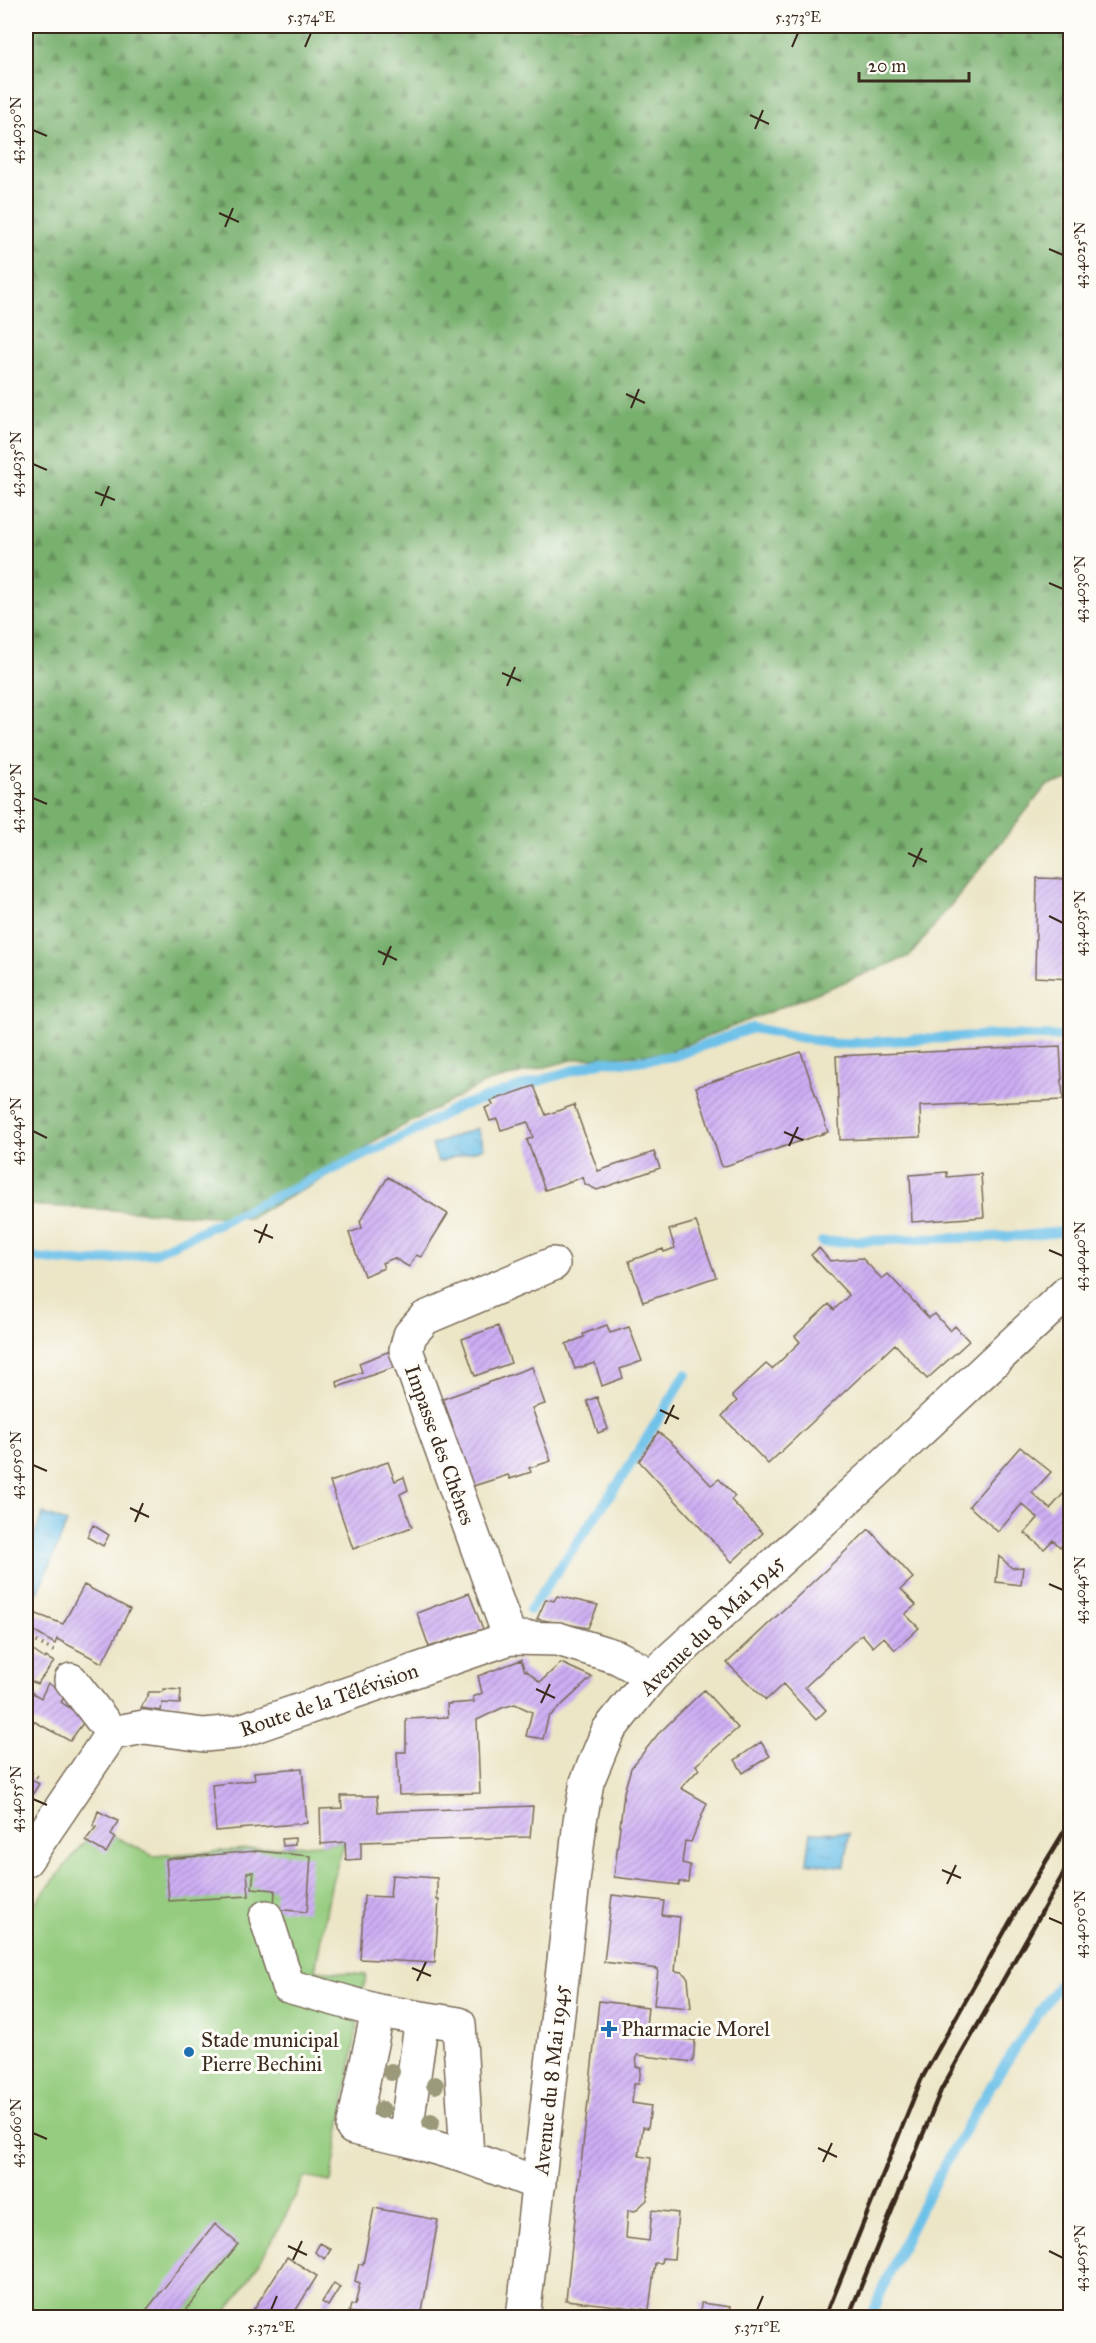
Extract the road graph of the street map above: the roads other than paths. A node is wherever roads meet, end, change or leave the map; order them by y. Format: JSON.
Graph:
{"nodes":[{"id":1,"x":553,"y":1264,"type":"dead end"},
{"id":2,"x":1071,"y":1290,"type":"edge"},
{"id":3,"x":510,"y":1638,"type":"junction"},
{"id":4,"x":652,"y":1676,"type":"junction"},
{"id":5,"x":71,"y":1680,"type":"dead end"},
{"id":6,"x":112,"y":1733,"type":"junction"},
{"id":7,"x":26,"y":1860,"type":"edge"},
{"id":8,"x":266,"y":1917,"type":"dead end"},
{"id":9,"x":378,"y":2012,"type":"junction"},
{"id":10,"x":422,"y":2018,"type":"junction"},
{"id":11,"x":405,"y":2139,"type":"junction"},
{"id":12,"x":468,"y":2157,"type":"junction"},
{"id":13,"x":539,"y":2184,"type":"junction"},
{"id":14,"x":523,"y":2318,"type":"edge"}],
"edges":[{"from":1,"to":3,"type":"street","name":"Impasse des Chênes"},
{"from":2,"to":4,"type":"street","name":"Avenue du 8 Mai 1945"},
{"from":3,"to":4,"type":"street","name":"Route de la Télévision"},
{"from":3,"to":6,"type":"street","name":"Route de la Télévision"},
{"from":4,"to":13,"type":"street","name":"Avenue du 8 Mai 1945"},
{"from":5,"to":6,"type":"street"},
{"from":6,"to":7,"type":"street"},
{"from":8,"to":9,"type":"street"},
{"from":9,"to":10,"type":"street"},
{"from":9,"to":11,"type":"street"},
{"from":10,"to":11,"type":"street"},
{"from":10,"to":12,"type":"street"},
{"from":11,"to":12,"type":"street"},
{"from":12,"to":13,"type":"street"},
{"from":13,"to":14,"type":"street","name":"Avenue du 8 Mai 1945"}]}
